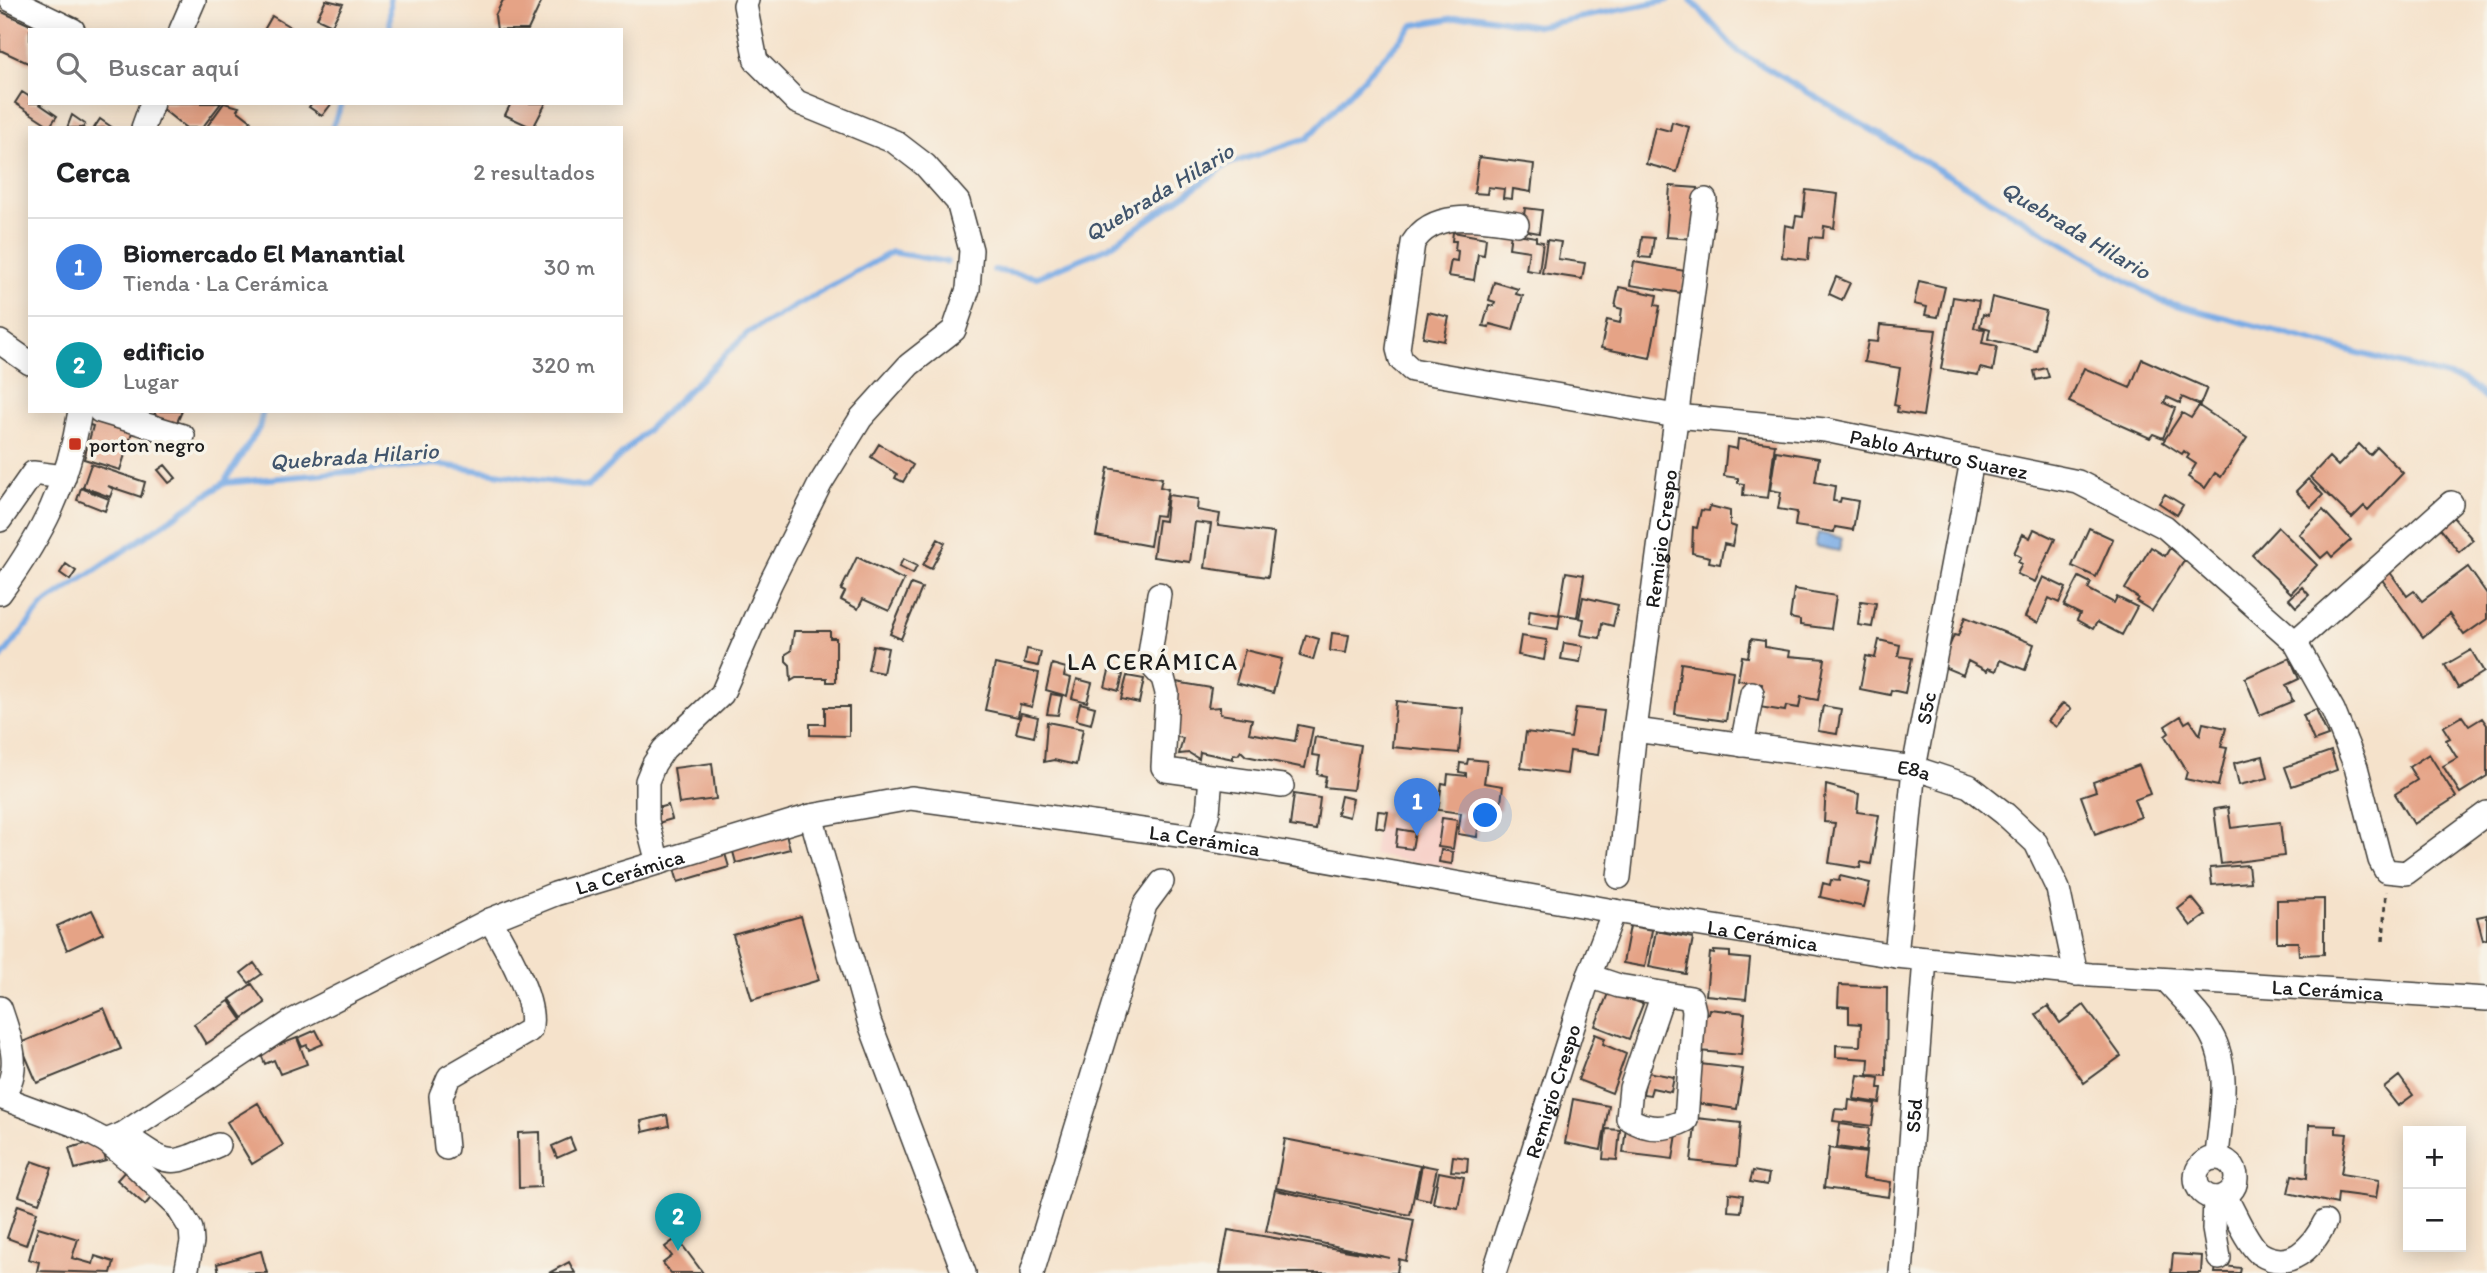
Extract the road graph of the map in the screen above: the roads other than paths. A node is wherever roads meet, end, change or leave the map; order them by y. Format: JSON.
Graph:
{"nodes":[{"id":1,"x":11,"y":0,"type":"edge"},
{"id":2,"x":194,"y":0,"type":"edge"},
{"id":3,"x":747,"y":0,"type":"edge"},
{"id":4,"x":69,"y":28,"type":"edge"},
{"id":5,"x":182,"y":28,"type":"edge"},
{"id":6,"x":151,"y":105,"type":"edge"},
{"id":7,"x":144,"y":126,"type":"edge"},
{"id":8,"x":1705,"y":200,"type":"dead end"},
{"id":9,"x":1517,"y":224,"type":"dead end"},
{"id":10,"x":0,"y":342,"type":"edge"},
{"id":11,"x":28,"y":362,"type":"edge"},
{"id":12,"x":80,"y":413,"type":"edge"},
{"id":13,"x":107,"y":413,"type":"edge"},
{"id":14,"x":1676,"y":416,"type":"junction"},
{"id":15,"x":183,"y":436,"type":"dead end"},
{"id":16,"x":1972,"y":461,"type":"junction"},
{"id":17,"x":64,"y":477,"type":"junction"},
{"id":18,"x":2451,"y":503,"type":"dead end"},
{"id":19,"x":0,"y":520,"type":"edge"},
{"id":20,"x":0,"y":593,"type":"edge"},
{"id":21,"x":1159,"y":594,"type":"dead end"},
{"id":22,"x":2295,"y":642,"type":"junction"},
{"id":23,"x":1752,"y":693,"type":"dead end"},
{"id":24,"x":1635,"y":730,"type":"junction"},
{"id":25,"x":1742,"y":745,"type":"junction"},
{"id":26,"x":1914,"y":768,"type":"junction"},
{"id":27,"x":1211,"y":776,"type":"junction"},
{"id":28,"x":1282,"y":786,"type":"dead end"},
{"id":29,"x":2487,"y":813,"type":"edge"},
{"id":30,"x":811,"y":816,"type":"junction"},
{"id":31,"x":1200,"y":838,"type":"junction"},
{"id":32,"x":659,"y":863,"type":"junction"},
{"id":33,"x":1619,"y":877,"type":"dead end"},
{"id":34,"x":1162,"y":881,"type":"dead end"},
{"id":35,"x":1614,"y":911,"type":"junction"},
{"id":36,"x":490,"y":920,"type":"junction"},
{"id":37,"x":1896,"y":956,"type":"junction"},
{"id":38,"x":1925,"y":959,"type":"junction"},
{"id":39,"x":2076,"y":974,"type":"junction"},
{"id":40,"x":1589,"y":976,"type":"junction"},
{"id":41,"x":2166,"y":980,"type":"junction"},
{"id":42,"x":1663,"y":994,"type":"junction"},
{"id":43,"x":2487,"y":999,"type":"edge"},
{"id":44,"x":0,"y":1008,"type":"edge"},
{"id":45,"x":0,"y":1097,"type":"edge"},
{"id":46,"x":114,"y":1138,"type":"junction"},
{"id":47,"x":218,"y":1145,"type":"dead end"},
{"id":48,"x":446,"y":1148,"type":"dead end"},
{"id":49,"x":2220,"y":1197,"type":"junction"},
{"id":50,"x":2325,"y":1222,"type":"dead end"},
{"id":51,"x":2219,"y":1258,"type":"dead end"},
{"id":52,"x":186,"y":1273,"type":"edge"},
{"id":53,"x":964,"y":1273,"type":"edge"},
{"id":54,"x":1032,"y":1273,"type":"edge"},
{"id":55,"x":1494,"y":1273,"type":"edge"},
{"id":56,"x":1901,"y":1273,"type":"edge"}],
"edges":[{"from":1,"to":4,"type":"street"},
{"from":2,"to":5,"type":"street"},
{"from":3,"to":32,"type":"street"},
{"from":6,"to":7,"type":"street"},
{"from":8,"to":14,"type":"street","name":"Remigio Crespo"},
{"from":9,"to":14,"type":"street","name":"Pablo Arturo Suarez"},
{"from":10,"to":11,"type":"street"},
{"from":12,"to":17,"type":"street"},
{"from":13,"to":15,"type":"street"},
{"from":14,"to":16,"type":"street","name":"Pablo Arturo Suarez"},
{"from":14,"to":24,"type":"street","name":"Remigio Crespo"},
{"from":16,"to":22,"type":"street","name":"Pablo Arturo Suarez"},
{"from":16,"to":26,"type":"street","name":"S5c"},
{"from":17,"to":19,"type":"street"},
{"from":17,"to":20,"type":"street"},
{"from":18,"to":22,"type":"street"},
{"from":21,"to":27,"type":"street"},
{"from":22,"to":29,"type":"street","name":"Pablo Arturo Suarez"},
{"from":23,"to":25,"type":"street"},
{"from":24,"to":25,"type":"street","name":"E8a"},
{"from":24,"to":33,"type":"street","name":"Remigio Crespo"},
{"from":25,"to":26,"type":"street","name":"E8a"},
{"from":26,"to":37,"type":"street","name":"S5c"},
{"from":26,"to":39,"type":"street","name":"E8a"},
{"from":27,"to":28,"type":"street"},
{"from":27,"to":31,"type":"street"},
{"from":30,"to":31,"type":"street","name":"La Cerámica"},
{"from":30,"to":32,"type":"street","name":"La Cerámica"},
{"from":30,"to":53,"type":"street"},
{"from":31,"to":35,"type":"street","name":"La Cerámica"},
{"from":32,"to":36,"type":"street","name":"La Cerámica"},
{"from":34,"to":54,"type":"street"},
{"from":35,"to":37,"type":"street","name":"La Cerámica"},
{"from":35,"to":40,"type":"street","name":"Remigio Crespo"},
{"from":36,"to":46,"type":"street","name":"La Cerámica"},
{"from":36,"to":48,"type":"street"},
{"from":37,"to":38,"type":"street","name":"La Cerámica"},
{"from":38,"to":39,"type":"street","name":"La Cerámica"},
{"from":38,"to":56,"type":"street","name":"S5d"},
{"from":39,"to":41,"type":"street","name":"La Cerámica"},
{"from":40,"to":42,"type":"street"},
{"from":40,"to":55,"type":"street","name":"Remigio Crespo"},
{"from":41,"to":43,"type":"street","name":"La Cerámica"},
{"from":41,"to":49,"type":"street"},
{"from":42,"to":42,"type":"street"},
{"from":44,"to":45,"type":"street"},
{"from":45,"to":46,"type":"street"},
{"from":46,"to":47,"type":"street"},
{"from":46,"to":52,"type":"street"},
{"from":49,"to":50,"type":"street"},
{"from":49,"to":51,"type":"street"}]}
